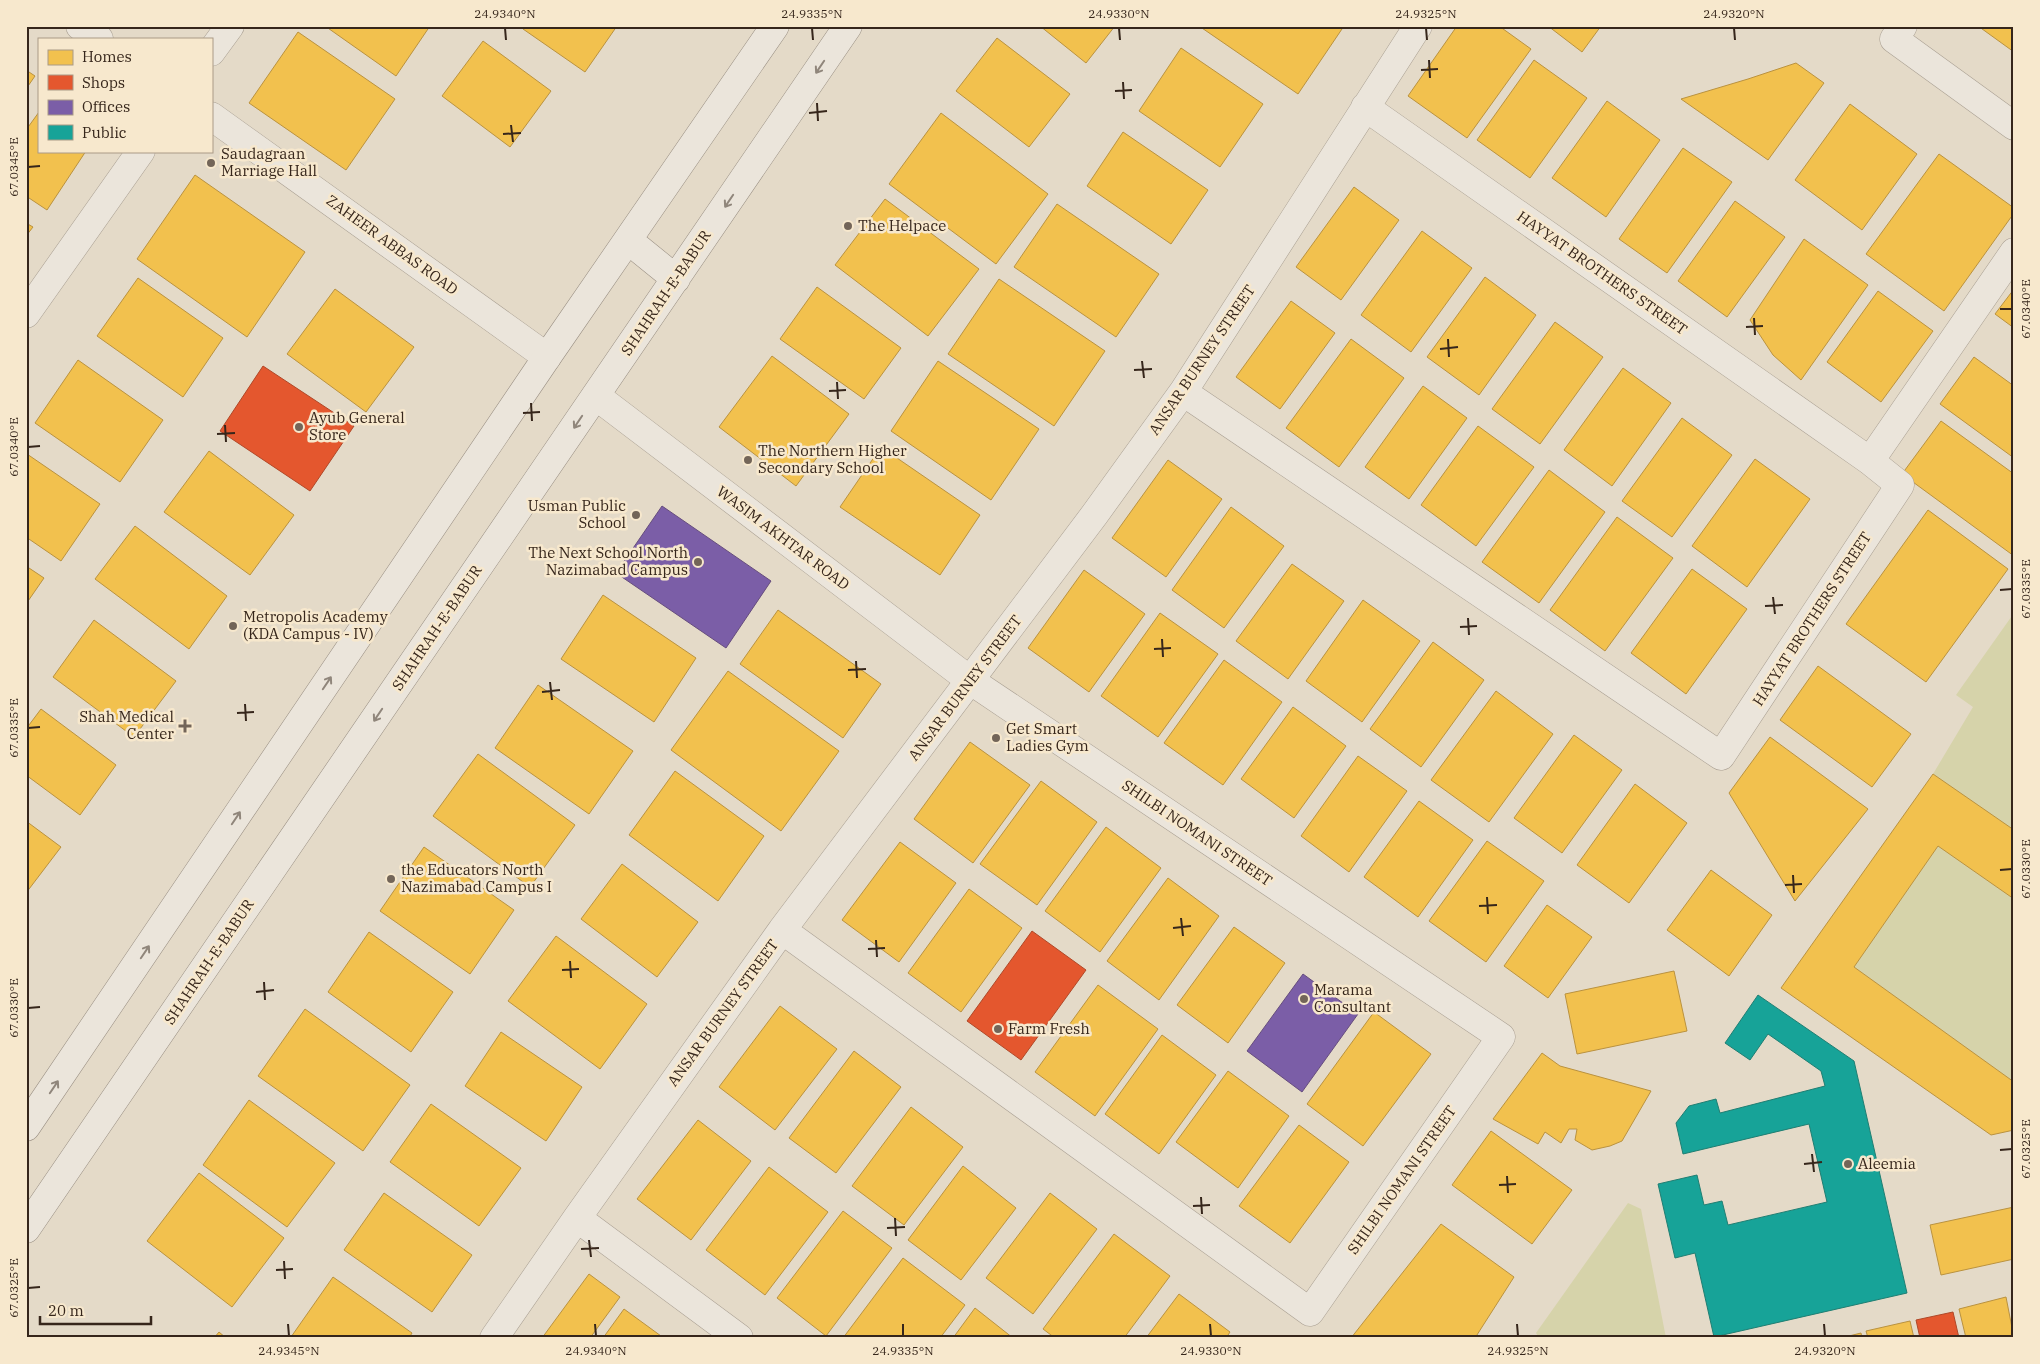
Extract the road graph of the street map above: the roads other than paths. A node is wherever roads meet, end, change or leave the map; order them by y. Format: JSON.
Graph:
{"nodes":[{"id":1,"x":80,"y":26,"type":"edge"},
{"id":2,"x":230,"y":26,"type":"edge"},
{"id":3,"x":775,"y":26,"type":"edge"},
{"id":4,"x":848,"y":26,"type":"edge"},
{"id":5,"x":1418,"y":26,"type":"edge"},
{"id":6,"x":1903,"y":26,"type":"edge"},
{"id":7,"x":98,"y":38,"type":"edge"},
{"id":8,"x":212,"y":51,"type":"edge"},
{"id":9,"x":1365,"y":107,"type":"junction"},
{"id":10,"x":212,"y":117,"type":"edge"},
{"id":11,"x":2014,"y":126,"type":"edge"},
{"id":12,"x":140,"y":152,"type":"edge"},
{"id":13,"x":628,"y":240,"type":"junction"},
{"id":14,"x":2014,"y":252,"type":"edge"},
{"id":15,"x":676,"y":279,"type":"junction"},
{"id":16,"x":26,"y":314,"type":"edge"},
{"id":17,"x":547,"y":357,"type":"junction"},
{"id":18,"x":1183,"y":392,"type":"junction"},
{"id":19,"x":596,"y":396,"type":"junction"},
{"id":20,"x":1870,"y":461,"type":"junction"},
{"id":21,"x":971,"y":681,"type":"junction"},
{"id":22,"x":782,"y":930,"type":"junction"},
{"id":23,"x":26,"y":1127,"type":"edge"},
{"id":24,"x":577,"y":1218,"type":"junction"},
{"id":25,"x":26,"y":1229,"type":"edge"},
{"id":26,"x":494,"y":1338,"type":"edge"},
{"id":27,"x":739,"y":1338,"type":"edge"}],
"edges":[{"from":1,"to":7,"type":"street"},
{"from":2,"to":8,"type":"street"},
{"from":3,"to":13,"type":"street"},
{"from":4,"to":15,"type":"street","name":"SHAHRAH-E-BABUR","one_way":true},
{"from":5,"to":9,"type":"street","name":"ANSAR BURNEY STREET"},
{"from":6,"to":11,"type":"street"},
{"from":9,"to":18,"type":"street","name":"ANSAR BURNEY STREET"},
{"from":9,"to":20,"type":"street","name":"HAYYAT BROTHERS STREET"},
{"from":10,"to":17,"type":"street","name":"ZAHEER ABBAS ROAD"},
{"from":12,"to":16,"type":"street"},
{"from":13,"to":15,"type":"street"},
{"from":13,"to":17,"type":"street"},
{"from":14,"to":20,"type":"street"},
{"from":15,"to":19,"type":"street","name":"SHAHRAH-E-BABUR"},
{"from":23,"to":17,"type":"street","one_way":true},
{"from":18,"to":20,"type":"street","name":"HAYYAT BROTHERS STREET"},
{"from":18,"to":21,"type":"street","name":"ANSAR BURNEY STREET"},
{"from":19,"to":21,"type":"street","name":"WASIM AKHTAR ROAD"},
{"from":19,"to":25,"type":"street","name":"SHAHRAH-E-BABUR","one_way":true},
{"from":21,"to":22,"type":"street","name":"ANSAR BURNEY STREET"},
{"from":21,"to":22,"type":"street","name":"SHILBI NOMANI STREET"},
{"from":22,"to":24,"type":"street","name":"ANSAR BURNEY STREET"},
{"from":24,"to":26,"type":"street","name":"ANSAR BURNEY STREET"},
{"from":24,"to":27,"type":"street"}]}
